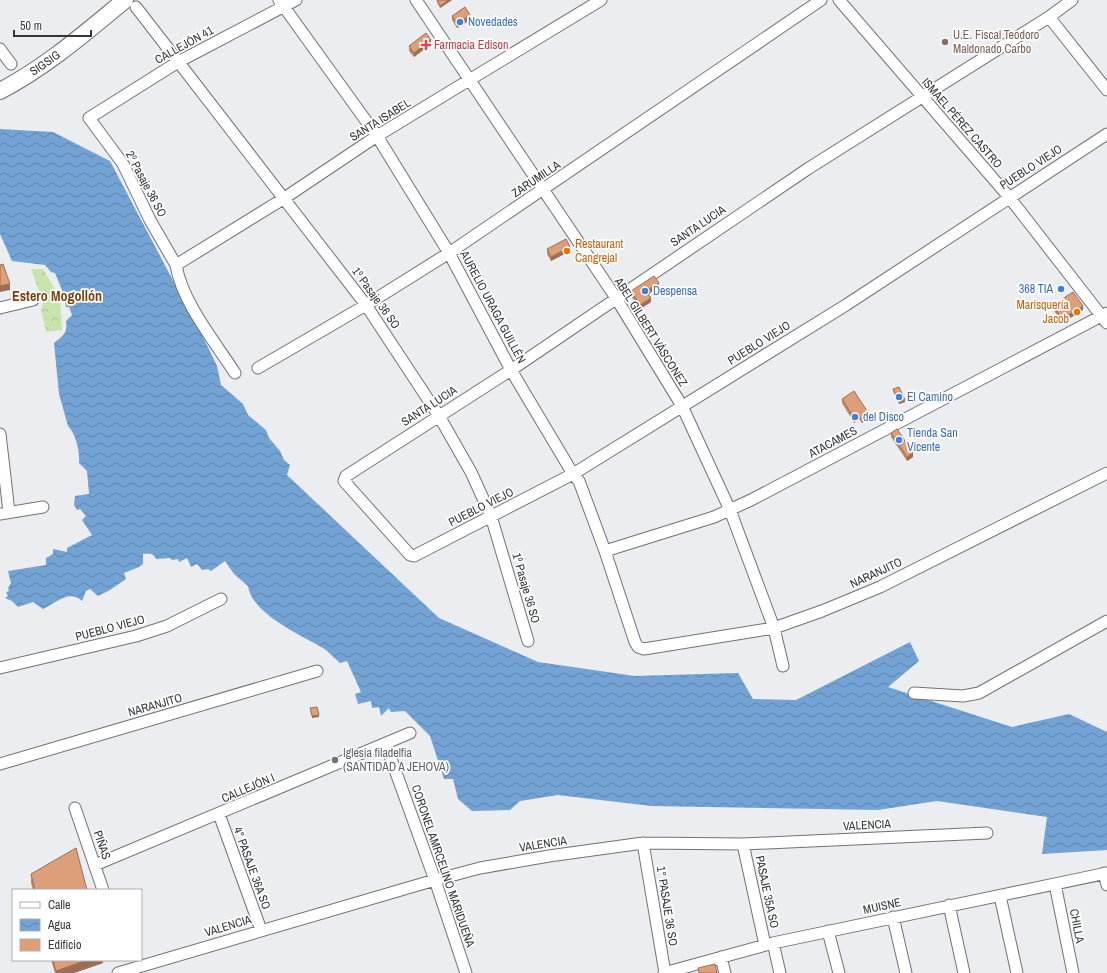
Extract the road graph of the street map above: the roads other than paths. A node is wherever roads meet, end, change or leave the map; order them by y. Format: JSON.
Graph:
{"nodes":[{"id":1,"x":296,"y":0,"type":"edge"},
{"id":2,"x":416,"y":0,"type":"edge"},
{"id":3,"x":601,"y":0,"type":"edge"},
{"id":4,"x":821,"y":0,"type":"edge"},
{"id":5,"x":839,"y":0,"type":"edge"},
{"id":6,"x":1072,"y":0,"type":"edge"},
{"id":7,"x":281,"y":3,"type":"edge"},
{"id":8,"x":131,"y":4,"type":"edge"},
{"id":9,"x":1049,"y":17,"type":"junction"},
{"id":10,"x":0,"y":49,"type":"edge"},
{"id":11,"x":178,"y":62,"type":"junction"},
{"id":12,"x":11,"y":64,"type":"dead end"},
{"id":13,"x":470,"y":80,"type":"junction"},
{"id":14,"x":5,"y":88,"type":"edge"},
{"id":15,"x":1107,"y":90,"type":"edge"},
{"id":16,"x":922,"y":97,"type":"junction"},
{"id":17,"x":89,"y":118,"type":"joint"},
{"id":18,"x":1107,"y":134,"type":"edge"},
{"id":19,"x":377,"y":136,"type":"junction"},
{"id":20,"x":543,"y":190,"type":"junction"},
{"id":21,"x":1009,"y":198,"type":"junction"},
{"id":22,"x":283,"y":199,"type":"junction"},
{"id":23,"x":449,"y":253,"type":"junction"},
{"id":24,"x":176,"y":265,"type":"junction"},
{"id":25,"x":616,"y":298,"type":"junction"},
{"id":26,"x":33,"y":300,"type":"dead end"},
{"id":27,"x":366,"y":305,"type":"junction"},
{"id":28,"x":0,"y":308,"type":"edge"},
{"id":29,"x":1105,"y":317,"type":"edge"},
{"id":30,"x":258,"y":368,"type":"dead end"},
{"id":31,"x":511,"y":370,"type":"junction"},
{"id":32,"x":235,"y":373,"type":"dead end"},
{"id":33,"x":682,"y":406,"type":"junction"},
{"id":34,"x":439,"y":416,"type":"junction"},
{"id":35,"x":0,"y":434,"type":"edge"},
{"id":36,"x":1107,"y":473,"type":"edge"},
{"id":37,"x":573,"y":474,"type":"junction"},
{"id":38,"x":43,"y":507,"type":"dead end"},
{"id":39,"x":730,"y":510,"type":"junction"},
{"id":40,"x":4,"y":513,"type":"edge"},
{"id":41,"x":492,"y":516,"type":"junction"},
{"id":42,"x":605,"y":551,"type":"junction"},
{"id":43,"x":414,"y":556,"type":"joint"},
{"id":44,"x":221,"y":599,"type":"dead end"},
{"id":45,"x":1107,"y":621,"type":"edge"},
{"id":46,"x":774,"y":628,"type":"junction"},
{"id":47,"x":528,"y":641,"type":"dead end"},
{"id":48,"x":640,"y":648,"type":"joint"},
{"id":49,"x":783,"y":666,"type":"dead end"},
{"id":50,"x":0,"y":668,"type":"edge"},
{"id":51,"x":317,"y":671,"type":"dead end"},
{"id":52,"x":914,"y":693,"type":"dead end"},
{"id":53,"x":410,"y":733,"type":"dead end"},
{"id":54,"x":386,"y":745,"type":"junction"},
{"id":55,"x":0,"y":764,"type":"edge"},
{"id":56,"x":75,"y":808,"type":"dead end"},
{"id":57,"x":218,"y":814,"type":"junction"},
{"id":58,"x":987,"y":833,"type":"dead end"},
{"id":59,"x":643,"y":843,"type":"junction"},
{"id":60,"x":743,"y":844,"type":"junction"},
{"id":61,"x":95,"y":865,"type":"junction"},
{"id":62,"x":1106,"y":873,"type":"edge"},
{"id":63,"x":435,"y":880,"type":"junction"},
{"id":64,"x":1055,"y":884,"type":"junction"},
{"id":65,"x":1107,"y":885,"type":"edge"},
{"id":66,"x":103,"y":889,"type":"edge"},
{"id":67,"x":1000,"y":896,"type":"junction"},
{"id":68,"x":949,"y":905,"type":"junction"},
{"id":69,"x":893,"y":916,"type":"junction"},
{"id":70,"x":261,"y":930,"type":"junction"},
{"id":71,"x":828,"y":931,"type":"junction"},
{"id":72,"x":769,"y":944,"type":"junction"},
{"id":73,"x":721,"y":957,"type":"junction"},
{"id":74,"x":124,"y":969,"type":"edge"},
{"id":75,"x":466,"y":973,"type":"edge"},
{"id":76,"x":665,"y":973,"type":"edge"},
{"id":77,"x":724,"y":973,"type":"edge"},
{"id":78,"x":780,"y":973,"type":"edge"},
{"id":79,"x":839,"y":973,"type":"edge"},
{"id":80,"x":906,"y":973,"type":"edge"},
{"id":81,"x":964,"y":973,"type":"edge"},
{"id":82,"x":1017,"y":973,"type":"edge"},
{"id":83,"x":1073,"y":973,"type":"edge"}],
"edges":[{"from":1,"to":7,"type":"street","name":"CALLEJÓN 41"},
{"from":2,"to":13,"type":"street","name":"ABEL GILBERT VÁSCONEZ"},
{"from":3,"to":13,"type":"street","name":"SANTA ISABEL"},
{"from":4,"to":20,"type":"street","name":"ZARUMILLA"},
{"from":5,"to":16,"type":"street","name":"ISMAEL PÉREZ CASTRO"},
{"from":6,"to":9,"type":"street","name":"SANTA LUCIA"},
{"from":7,"to":11,"type":"street","name":"CALLEJÓN 41"},
{"from":7,"to":19,"type":"street","name":"AURELIO URAGA GUILLÉN"},
{"from":8,"to":11,"type":"street","name":"1º Pasaje 36 SO"},
{"from":8,"to":14,"type":"street","name":"SIGSIG"},
{"from":9,"to":15,"type":"street"},
{"from":9,"to":16,"type":"street","name":"SANTA LUCIA"},
{"from":10,"to":12,"type":"street"},
{"from":11,"to":17,"type":"street","name":"CALLEJÓN 41"},
{"from":11,"to":22,"type":"street","name":"1º Pasaje 36 SO"},
{"from":13,"to":19,"type":"street","name":"SANTA ISABEL"},
{"from":13,"to":20,"type":"street","name":"ABEL GILBERT VÁSCONEZ"},
{"from":16,"to":21,"type":"street","name":"ISMAEL PÉREZ CASTRO"},
{"from":16,"to":25,"type":"street","name":"SANTA LUCIA"},
{"from":17,"to":24,"type":"street","name":"2º Pasaje 36 SO"},
{"from":18,"to":21,"type":"street","name":"PUEBLO VIEJO"},
{"from":19,"to":22,"type":"street","name":"SANTA ISABEL"},
{"from":19,"to":23,"type":"street","name":"AURELIO URAGA GUILLÉN"},
{"from":20,"to":23,"type":"street","name":"ZARUMILLA"},
{"from":20,"to":25,"type":"street","name":"ABEL GILBERT VÁSCONEZ"},
{"from":21,"to":29,"type":"street","name":"ISMAEL PÉREZ CASTRO"},
{"from":21,"to":33,"type":"street","name":"PUEBLO VIEJO"},
{"from":22,"to":24,"type":"street","name":"SANTA ISABEL"},
{"from":22,"to":27,"type":"street","name":"1º Pasaje 36 SO"},
{"from":23,"to":27,"type":"street","name":"ZARUMILLA"},
{"from":23,"to":31,"type":"street","name":"AURELIO URAGA GUILLÉN"},
{"from":24,"to":32,"type":"street","name":"2º Pasaje 36 SO"},
{"from":25,"to":31,"type":"street","name":"SANTA LUCIA"},
{"from":25,"to":33,"type":"street","name":"ABEL GILBERT VÁSCONEZ"},
{"from":26,"to":28,"type":"street"},
{"from":27,"to":30,"type":"street","name":"ZARUMILLA"},
{"from":27,"to":34,"type":"street","name":"1º Pasaje 36 SO"},
{"from":29,"to":39,"type":"street","name":"ATACAMES"},
{"from":31,"to":34,"type":"street","name":"SANTA LUCIA"},
{"from":31,"to":37,"type":"street","name":"AURELIO URAGA GUILLÉN"},
{"from":33,"to":37,"type":"street","name":"PUEBLO VIEJO"},
{"from":33,"to":39,"type":"street","name":"ABEL GILBERT VÁSCONEZ"},
{"from":34,"to":41,"type":"street","name":"1º Pasaje 36 SO"},
{"from":34,"to":43,"type":"street","name":"SANTA LUCIA"},
{"from":35,"to":40,"type":"street"},
{"from":36,"to":46,"type":"street","name":"NARANJITO"},
{"from":37,"to":41,"type":"street","name":"PUEBLO VIEJO"},
{"from":37,"to":42,"type":"street","name":"AURELIO URAGA GUILLÉN"},
{"from":38,"to":40,"type":"street"},
{"from":39,"to":42,"type":"street","name":"ATACAMES"},
{"from":39,"to":46,"type":"street","name":"ABEL GILBERT VÁSCONEZ"},
{"from":41,"to":43,"type":"street","name":"PUEBLO VIEJO"},
{"from":41,"to":47,"type":"street","name":"1º Pasaje 36 SO"},
{"from":42,"to":48,"type":"street","name":"AURELIO URAGA GUILLÉN"},
{"from":44,"to":50,"type":"street","name":"PUEBLO VIEJO"},
{"from":45,"to":52,"type":"street"},
{"from":46,"to":48,"type":"street","name":"NARANJITO"},
{"from":46,"to":49,"type":"street","name":"ABEL GILBERT VÁSCONEZ"},
{"from":51,"to":55,"type":"street","name":"NARANJITO"},
{"from":53,"to":54,"type":"street","name":"CALLEJÓN I"},
{"from":54,"to":57,"type":"street","name":"CALLEJÓN I"},
{"from":54,"to":63,"type":"street","name":"CORONEL AMRCELINO MARIDUEÑA"},
{"from":56,"to":61,"type":"street","name":"PIÑAS"},
{"from":57,"to":61,"type":"street","name":"CALLEJÓN I"},
{"from":57,"to":70,"type":"street","name":"4° PASAJE 36A SO"},
{"from":58,"to":60,"type":"street","name":"VALENCIA"},
{"from":59,"to":60,"type":"street","name":"VALENCIA"},
{"from":59,"to":63,"type":"street","name":"VALENCIA"},
{"from":59,"to":76,"type":"street","name":"1° PASAJE 36 SO"},
{"from":60,"to":72,"type":"street","name":"PASAJE 35A SO"},
{"from":61,"to":66,"type":"street","name":"PIÑAS"},
{"from":62,"to":64,"type":"street","name":"MUISNE"},
{"from":62,"to":65,"type":"street"},
{"from":63,"to":70,"type":"street","name":"VALENCIA"},
{"from":63,"to":75,"type":"street","name":"CORONEL AMRCELINO MARIDUEÑA"},
{"from":64,"to":67,"type":"street","name":"MUISNE"},
{"from":64,"to":83,"type":"street","name":"CHILLA"},
{"from":67,"to":68,"type":"street","name":"MUISNE"},
{"from":67,"to":82,"type":"street"},
{"from":68,"to":69,"type":"street","name":"MUISNE"},
{"from":68,"to":81,"type":"street"},
{"from":69,"to":71,"type":"street","name":"MUISNE"},
{"from":69,"to":80,"type":"street"},
{"from":70,"to":74,"type":"street","name":"VALENCIA"},
{"from":71,"to":72,"type":"street","name":"MUISNE"},
{"from":71,"to":79,"type":"street"},
{"from":72,"to":73,"type":"street","name":"MUISNE"},
{"from":72,"to":78,"type":"street","name":"PASAJE 35A SO"},
{"from":73,"to":76,"type":"street","name":"MUISNE"},
{"from":73,"to":77,"type":"street"}]}
